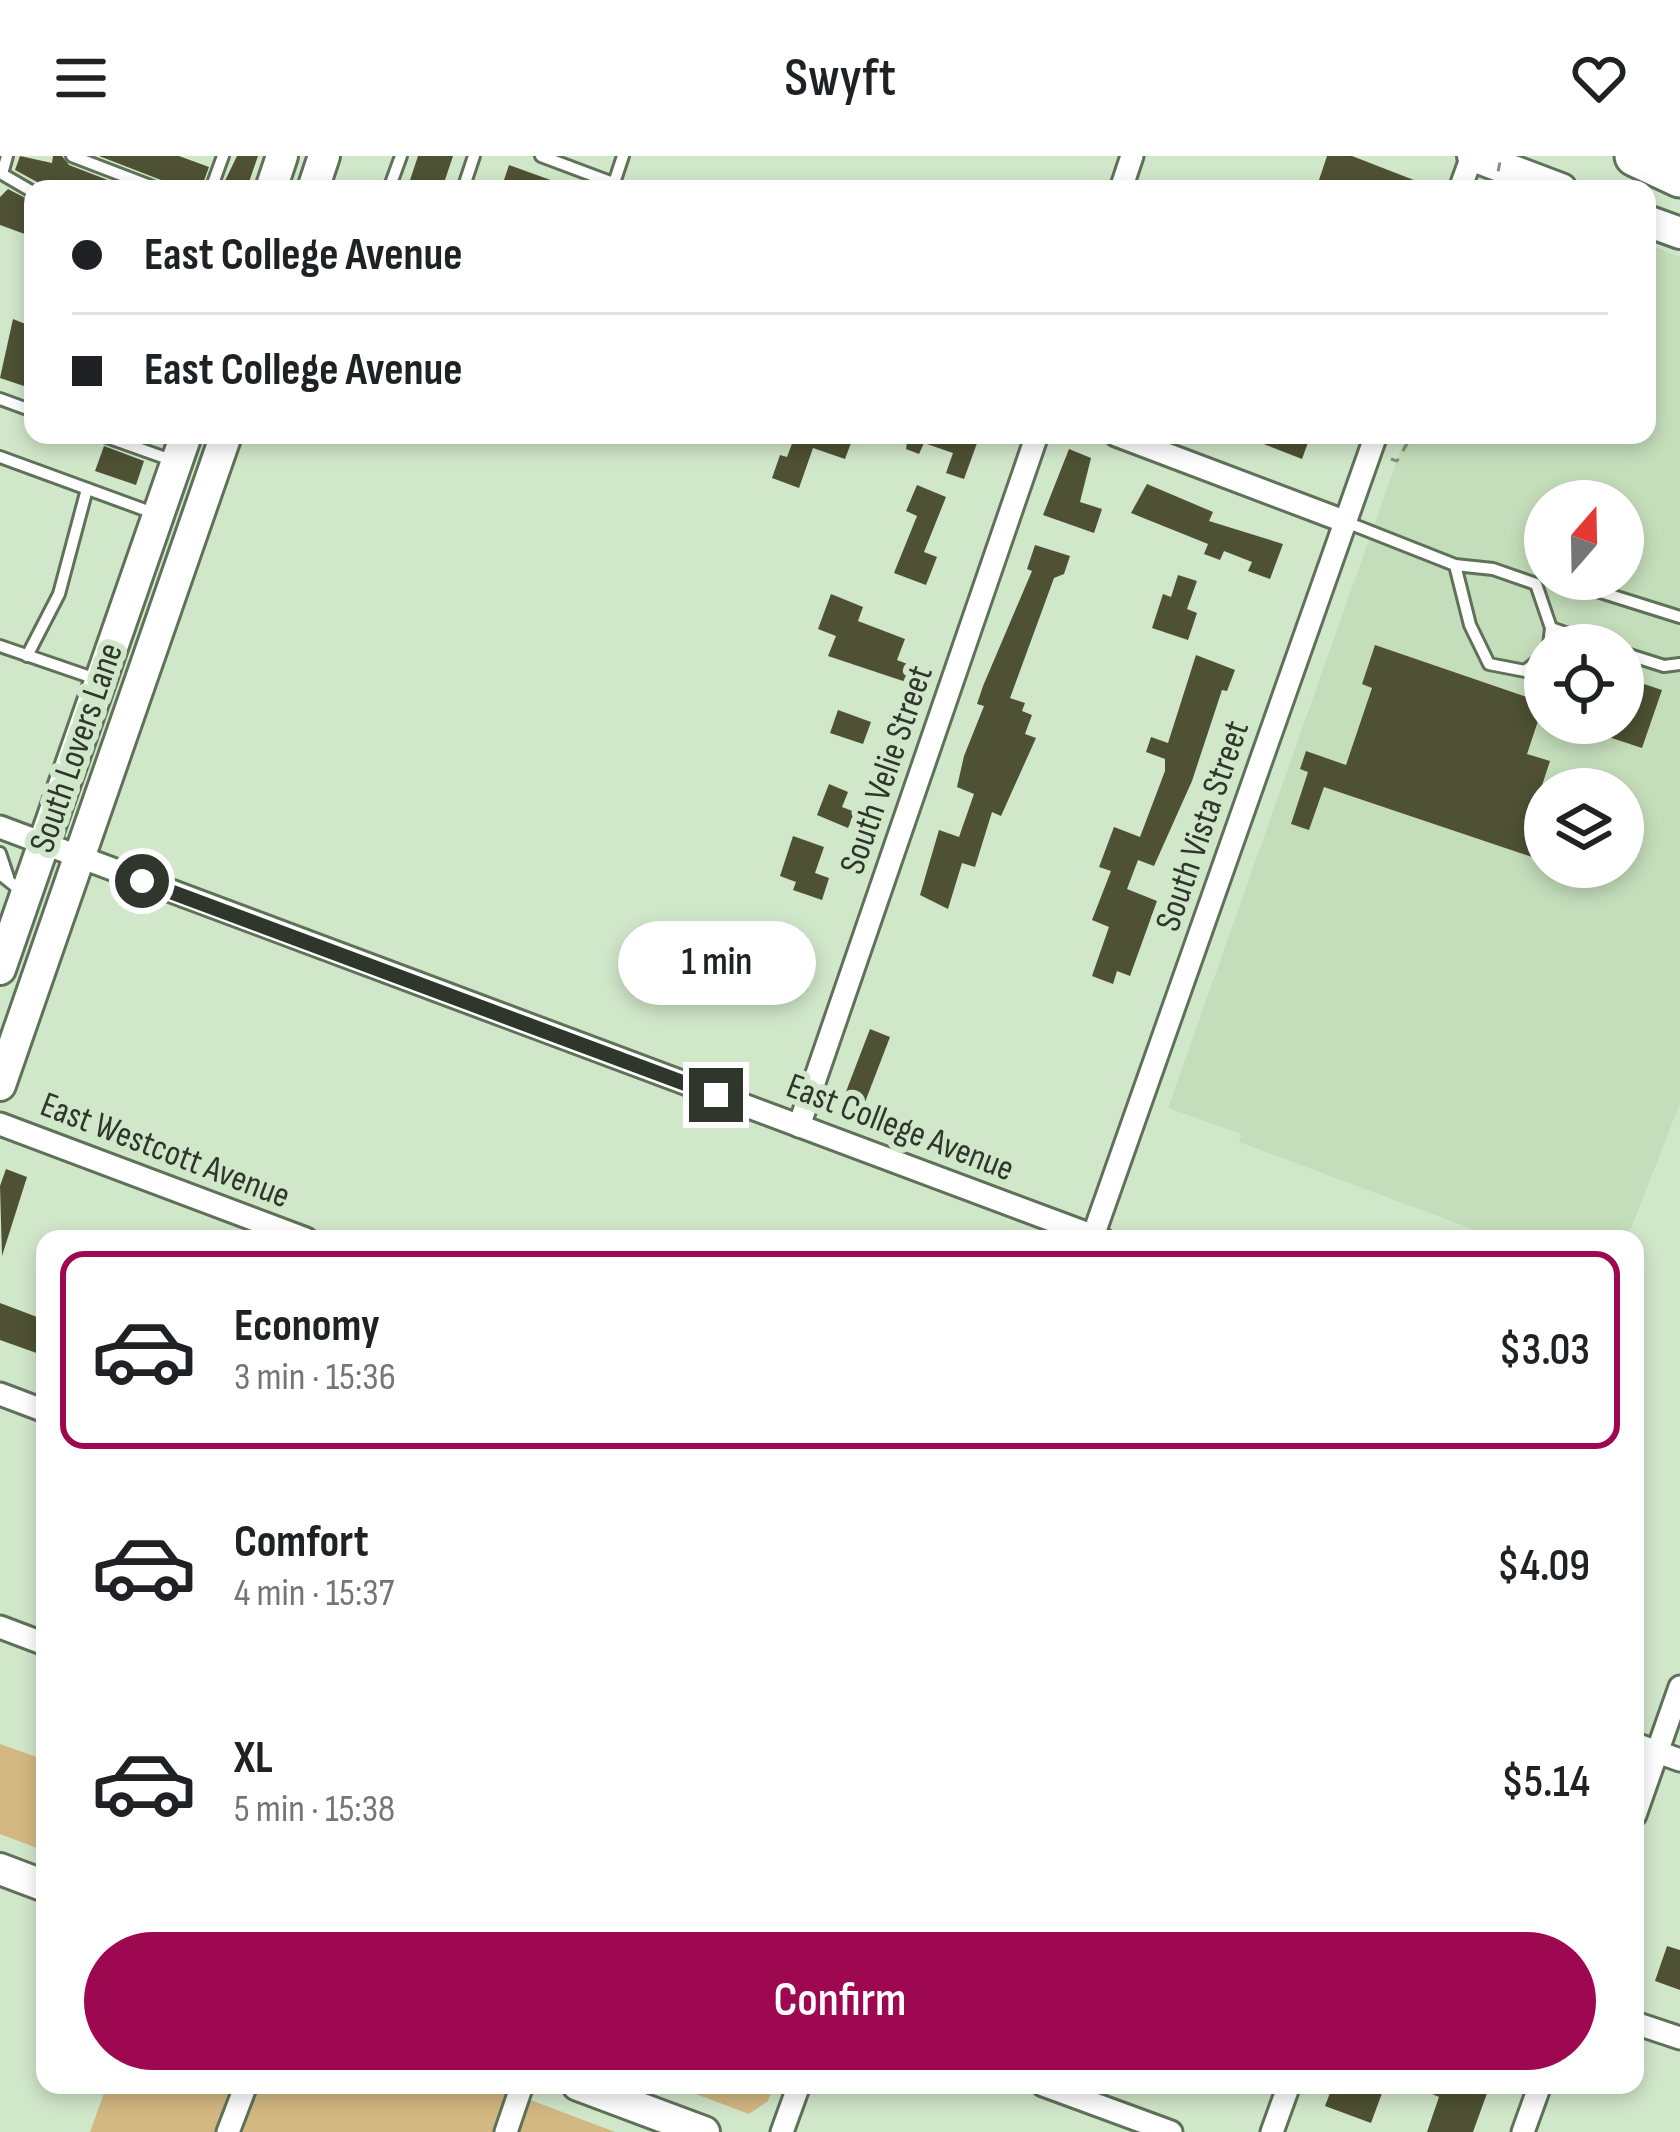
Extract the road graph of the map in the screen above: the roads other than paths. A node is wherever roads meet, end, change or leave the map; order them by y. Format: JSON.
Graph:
{"nodes":[{"id":1,"x":7,"y":156,"type":"edge"},
{"id":2,"x":72,"y":156,"type":"edge"},
{"id":3,"x":542,"y":156,"type":"edge"},
{"id":4,"x":1472,"y":156,"type":"edge"},
{"id":5,"x":1635,"y":156,"type":"edge"},
{"id":6,"x":1680,"y":177,"type":"edge"},
{"id":7,"x":135,"y":180,"type":"edge"},
{"id":8,"x":599,"y":180,"type":"edge"},
{"id":9,"x":1537,"y":180,"type":"edge"},
{"id":10,"x":24,"y":188,"type":"edge"},
{"id":11,"x":223,"y":444,"type":"edge"},
{"id":12,"x":1034,"y":444,"type":"edge"},
{"id":13,"x":1140,"y":444,"type":"edge"},
{"id":14,"x":1373,"y":444,"type":"edge"},
{"id":15,"x":182,"y":449,"type":"edge"},
{"id":16,"x":0,"y":457,"type":"edge"},
{"id":17,"x":87,"y":489,"type":"junction"},
{"id":18,"x":159,"y":515,"type":"junction"},
{"id":19,"x":1346,"y":522,"type":"junction"},
{"id":20,"x":1455,"y":565,"type":"junction"},
{"id":21,"x":1524,"y":577,"type":"edge"},
{"id":22,"x":1626,"y":600,"type":"edge"},
{"id":23,"x":1680,"y":617,"type":"edge"},
{"id":24,"x":0,"y":646,"type":"edge"},
{"id":25,"x":27,"y":656,"type":"junction"},
{"id":26,"x":1644,"y":659,"type":"edge"},
{"id":27,"x":1680,"y":664,"type":"edge"},
{"id":28,"x":1524,"y":671,"type":"edge"},
{"id":29,"x":100,"y":681,"type":"junction"},
{"id":30,"x":0,"y":827,"type":"edge"},
{"id":31,"x":45,"y":844,"type":"junction"},
{"id":32,"x":0,"y":854,"type":"edge"},
{"id":33,"x":80,"y":859,"type":"junction"},
{"id":34,"x":11,"y":882,"type":"edge"},
{"id":35,"x":2,"y":954,"type":"edge"},
{"id":36,"x":0,"y":1085,"type":"edge"},
{"id":37,"x":0,"y":1124,"type":"edge"},
{"id":38,"x":799,"y":1126,"type":"junction"},
{"id":39,"x":282,"y":1230,"type":"edge"},
{"id":40,"x":1075,"y":1230,"type":"edge"},
{"id":41,"x":1099,"y":1230,"type":"edge"},
{"id":42,"x":0,"y":1394,"type":"edge"},
{"id":43,"x":36,"y":1408,"type":"edge"},
{"id":44,"x":0,"y":1627,"type":"edge"},
{"id":45,"x":36,"y":1641,"type":"edge"},
{"id":46,"x":1680,"y":1687,"type":"edge"},
{"id":47,"x":1644,"y":1747,"type":"edge"},
{"id":48,"x":1657,"y":1752,"type":"junction"},
{"id":49,"x":1680,"y":1760,"type":"edge"},
{"id":50,"x":1644,"y":1789,"type":"edge"},
{"id":51,"x":0,"y":1869,"type":"edge"},
{"id":52,"x":36,"y":1883,"type":"edge"},
{"id":53,"x":1644,"y":2026,"type":"edge"},
{"id":54,"x":1680,"y":2038,"type":"edge"},
{"id":55,"x":243,"y":2094,"type":"edge"},
{"id":56,"x":519,"y":2094,"type":"edge"},
{"id":57,"x":602,"y":2094,"type":"edge"},
{"id":58,"x":796,"y":2094,"type":"edge"},
{"id":59,"x":1068,"y":2094,"type":"edge"},
{"id":60,"x":1285,"y":2094,"type":"edge"},
{"id":61,"x":1537,"y":2094,"type":"edge"},
{"id":62,"x":229,"y":2132,"type":"edge"},
{"id":63,"x":506,"y":2132,"type":"edge"},
{"id":64,"x":704,"y":2132,"type":"edge"},
{"id":65,"x":782,"y":2132,"type":"edge"},
{"id":66,"x":1172,"y":2132,"type":"edge"},
{"id":67,"x":1272,"y":2132,"type":"edge"},
{"id":68,"x":1523,"y":2132,"type":"edge"}],
"edges":[{"from":1,"to":10,"type":"lane"},
{"from":2,"to":7,"type":"lane"},
{"from":3,"to":8,"type":"lane"},
{"from":4,"to":9,"type":"main road"},
{"from":5,"to":6,"type":"highway"},
{"from":11,"to":33,"type":"main road","name":"South Lovers Lane"},
{"from":12,"to":38,"type":"street","name":"South Velie Street"},
{"from":13,"to":19,"type":"street"},
{"from":14,"to":19,"type":"street","name":"South Vista Street"},
{"from":15,"to":18,"type":"main road","name":"South Lovers Lane"},
{"from":16,"to":17,"type":"lane"},
{"from":17,"to":18,"type":"lane"},
{"from":17,"to":25,"type":"lane"},
{"from":18,"to":29,"type":"main road","name":"South Lovers Lane"},
{"from":19,"to":20,"type":"lane"},
{"from":19,"to":41,"type":"street","name":"South Vista Street"},
{"from":20,"to":21,"type":"lane"},
{"from":20,"to":28,"type":"lane"},
{"from":22,"to":23,"type":"lane"},
{"from":24,"to":25,"type":"lane"},
{"from":25,"to":29,"type":"lane"},
{"from":26,"to":27,"type":"lane"},
{"from":29,"to":31,"type":"main road","name":"South Lovers Lane"},
{"from":30,"to":31,"type":"street","name":"East College Avenue"},
{"from":31,"to":33,"type":"street","name":"East College Avenue"},
{"from":31,"to":34,"type":"main road","name":"South Lovers Lane"},
{"from":32,"to":34,"type":"lane"},
{"from":33,"to":36,"type":"main road","name":"South Lovers Lane"},
{"from":33,"to":38,"type":"street","name":"East College Avenue"},
{"from":34,"to":35,"type":"main road","name":"South Lovers Lane"},
{"from":37,"to":39,"type":"street","name":"East Westcott Avenue"},
{"from":38,"to":40,"type":"street","name":"East College Avenue"},
{"from":42,"to":43,"type":"street"},
{"from":44,"to":45,"type":"street"},
{"from":46,"to":48,"type":"street"},
{"from":47,"to":48,"type":"street"},
{"from":48,"to":49,"type":"street"},
{"from":48,"to":50,"type":"street"},
{"from":51,"to":52,"type":"main road"},
{"from":53,"to":54,"type":"street"},
{"from":55,"to":62,"type":"street"},
{"from":56,"to":63,"type":"street"},
{"from":57,"to":64,"type":"main road"},
{"from":58,"to":65,"type":"street"},
{"from":59,"to":66,"type":"street"},
{"from":60,"to":67,"type":"street"},
{"from":61,"to":68,"type":"street"}]}
